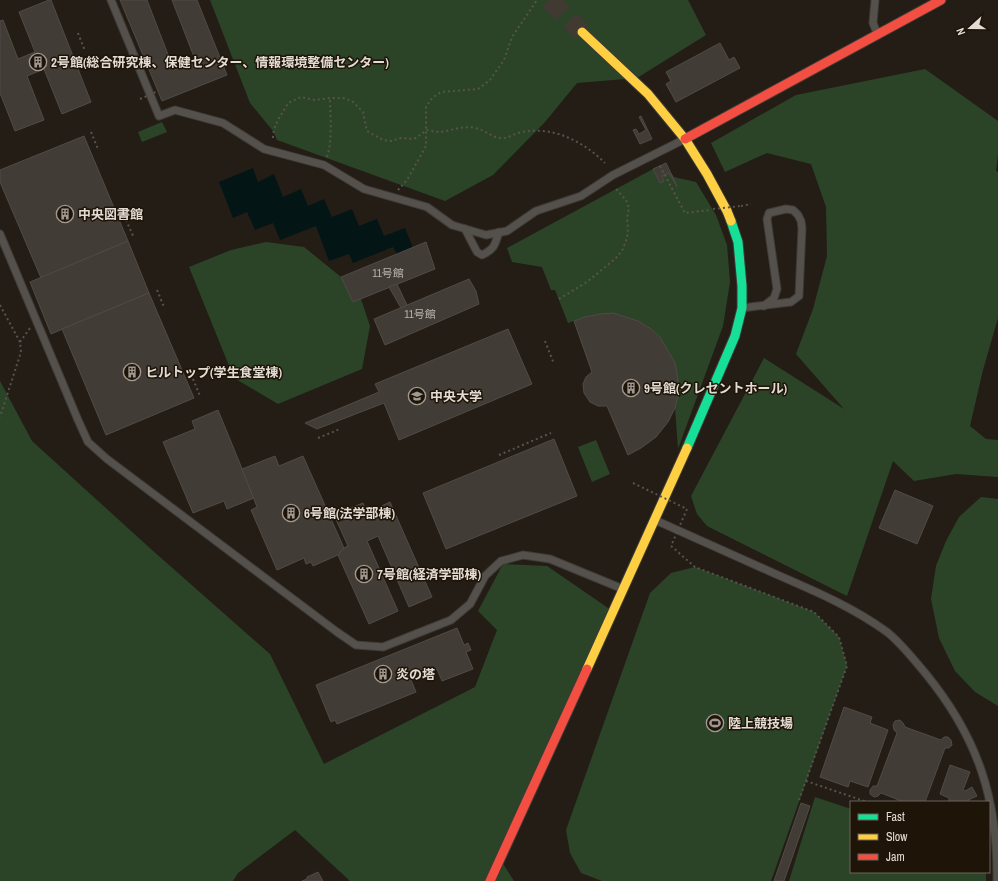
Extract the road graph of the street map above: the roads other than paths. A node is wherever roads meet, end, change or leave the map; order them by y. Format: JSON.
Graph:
{"nodes":[{"id":1,"x":112,"y":0,"type":"edge"},
{"id":2,"x":875,"y":0,"type":"edge"},
{"id":3,"x":941,"y":0,"type":"edge"},
{"id":4,"x":582,"y":32,"type":"tunnel mouth"},
{"id":5,"x":878,"y":34,"type":"junction"},
{"id":6,"x":685,"y":139,"type":"junction"},
{"id":7,"x":466,"y":229,"type":"junction"},
{"id":8,"x":499,"y":232,"type":"junction"},
{"id":9,"x":0,"y":234,"type":"edge"},
{"id":10,"x":764,"y":306,"type":"junction"},
{"id":11,"x":742,"y":308,"type":"junction"},
{"id":12,"x":655,"y":520,"type":"junction"},
{"id":13,"x":624,"y":590,"type":"junction"},
{"id":14,"x":998,"y":800,"type":"edge"},
{"id":15,"x":990,"y":801,"type":"edge"},
{"id":16,"x":990,"y":802,"type":"joint"},
{"id":17,"x":490,"y":881,"type":"edge"},
{"id":18,"x":997,"y":881,"type":"edge"}],
"edges":[{"from":1,"to":7,"type":"lane"},
{"from":2,"to":5,"type":"lane"},
{"from":3,"to":5,"type":"street"},
{"from":4,"to":6,"type":"street"},
{"from":5,"to":6,"type":"street"},
{"from":6,"to":8,"type":"lane"},
{"from":6,"to":11,"type":"street"},
{"from":7,"to":8,"type":"lane"},
{"from":7,"to":8,"type":"lane"},
{"from":9,"to":13,"type":"lane"},
{"from":10,"to":10,"type":"lane"},
{"from":10,"to":11,"type":"lane"},
{"from":11,"to":12,"type":"street"},
{"from":12,"to":13,"type":"street"},
{"from":12,"to":15,"type":"lane"},
{"from":13,"to":17,"type":"street"},
{"from":14,"to":16,"type":"lane"},
{"from":16,"to":18,"type":"lane"}]}
